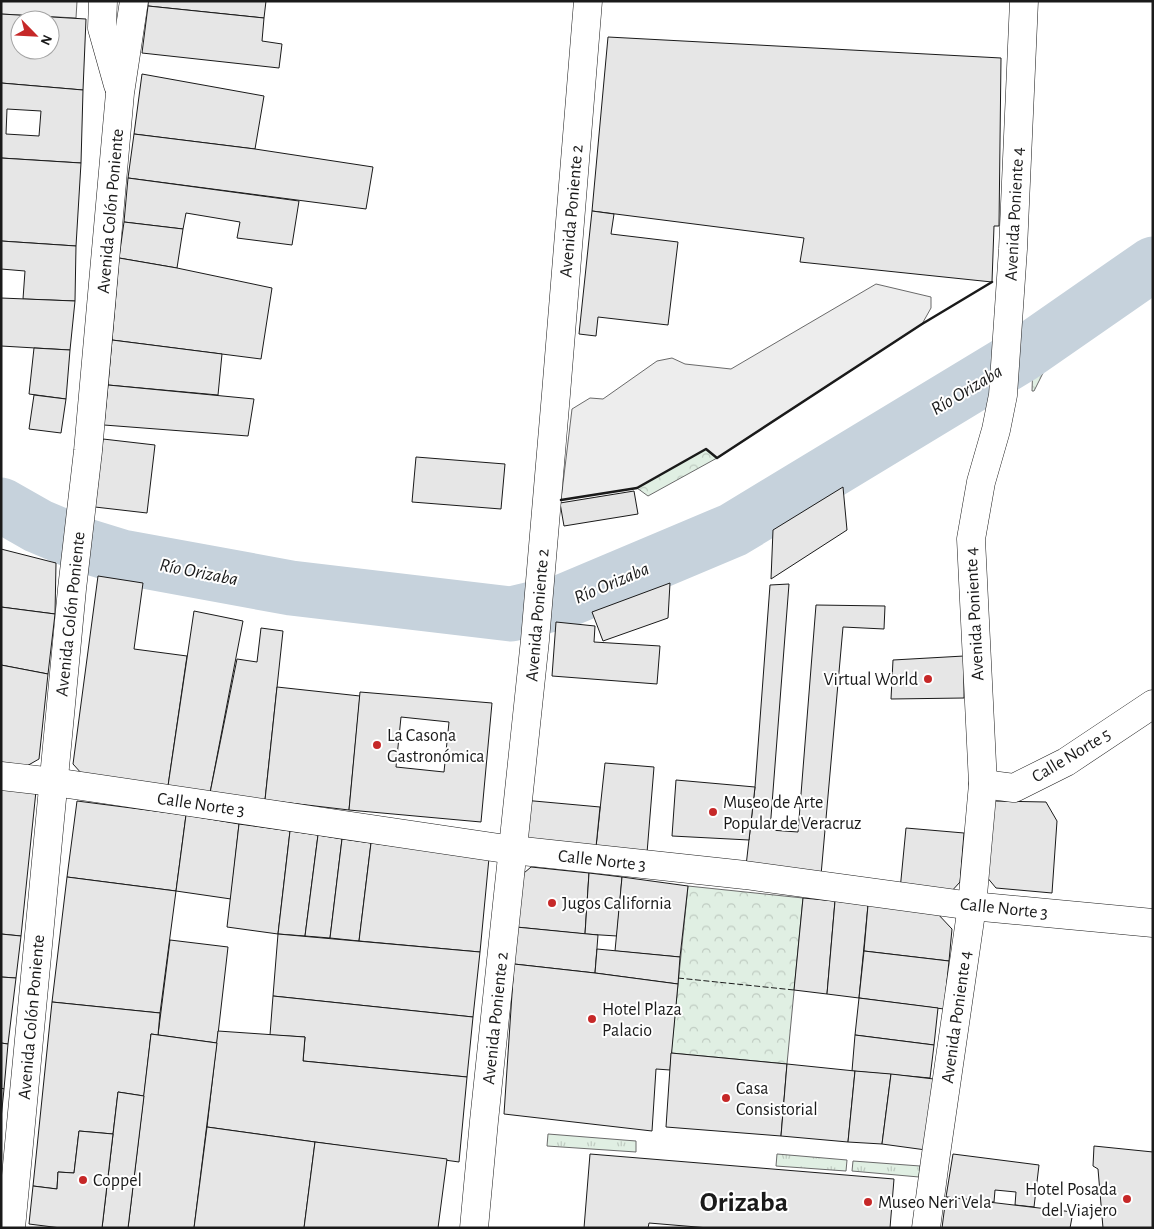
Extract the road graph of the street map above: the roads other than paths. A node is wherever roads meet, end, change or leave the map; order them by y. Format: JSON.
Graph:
{"nodes":[{"id":1,"x":103,"y":1,"type":"edge"},
{"id":2,"x":134,"y":1,"type":"edge"},
{"id":3,"x":588,"y":1,"type":"edge"},
{"id":4,"x":1024,"y":1,"type":"edge"},
{"id":5,"x":120,"y":93,"type":"junction"},
{"id":6,"x":1153,"y":704,"type":"edge"},
{"id":7,"x":1,"y":776,"type":"edge"},
{"id":8,"x":54,"y":782,"type":"junction"},
{"id":9,"x":983,"y":784,"type":"junction"},
{"id":10,"x":513,"y":850,"type":"junction"},
{"id":11,"x":972,"y":906,"type":"junction"},
{"id":12,"x":1153,"y":923,"type":"edge"},
{"id":13,"x":11,"y":1228,"type":"edge"},
{"id":14,"x":474,"y":1228,"type":"edge"},
{"id":15,"x":926,"y":1228,"type":"edge"}],
"edges":[{"from":1,"to":5,"type":"street"},
{"from":2,"to":5,"type":"street","name":"Avenida Colón Poniente"},
{"from":3,"to":10,"type":"street","name":"Avenida Poniente 2"},
{"from":4,"to":9,"type":"street","name":"Avenida Poniente 4"},
{"from":5,"to":8,"type":"street","name":"Avenida Colón Poniente"},
{"from":6,"to":9,"type":"street","name":"Calle Norte 5"},
{"from":7,"to":8,"type":"street","name":"Calle Norte 3"},
{"from":8,"to":10,"type":"street","name":"Calle Norte 3"},
{"from":8,"to":13,"type":"street","name":"Avenida Colón Poniente"},
{"from":9,"to":11,"type":"street","name":"Avenida Poniente 4"},
{"from":10,"to":11,"type":"street","name":"Calle Norte 3"},
{"from":10,"to":14,"type":"street","name":"Avenida Poniente 2"},
{"from":11,"to":12,"type":"street","name":"Calle Norte 3"},
{"from":11,"to":15,"type":"street","name":"Avenida Poniente 4"}]}
